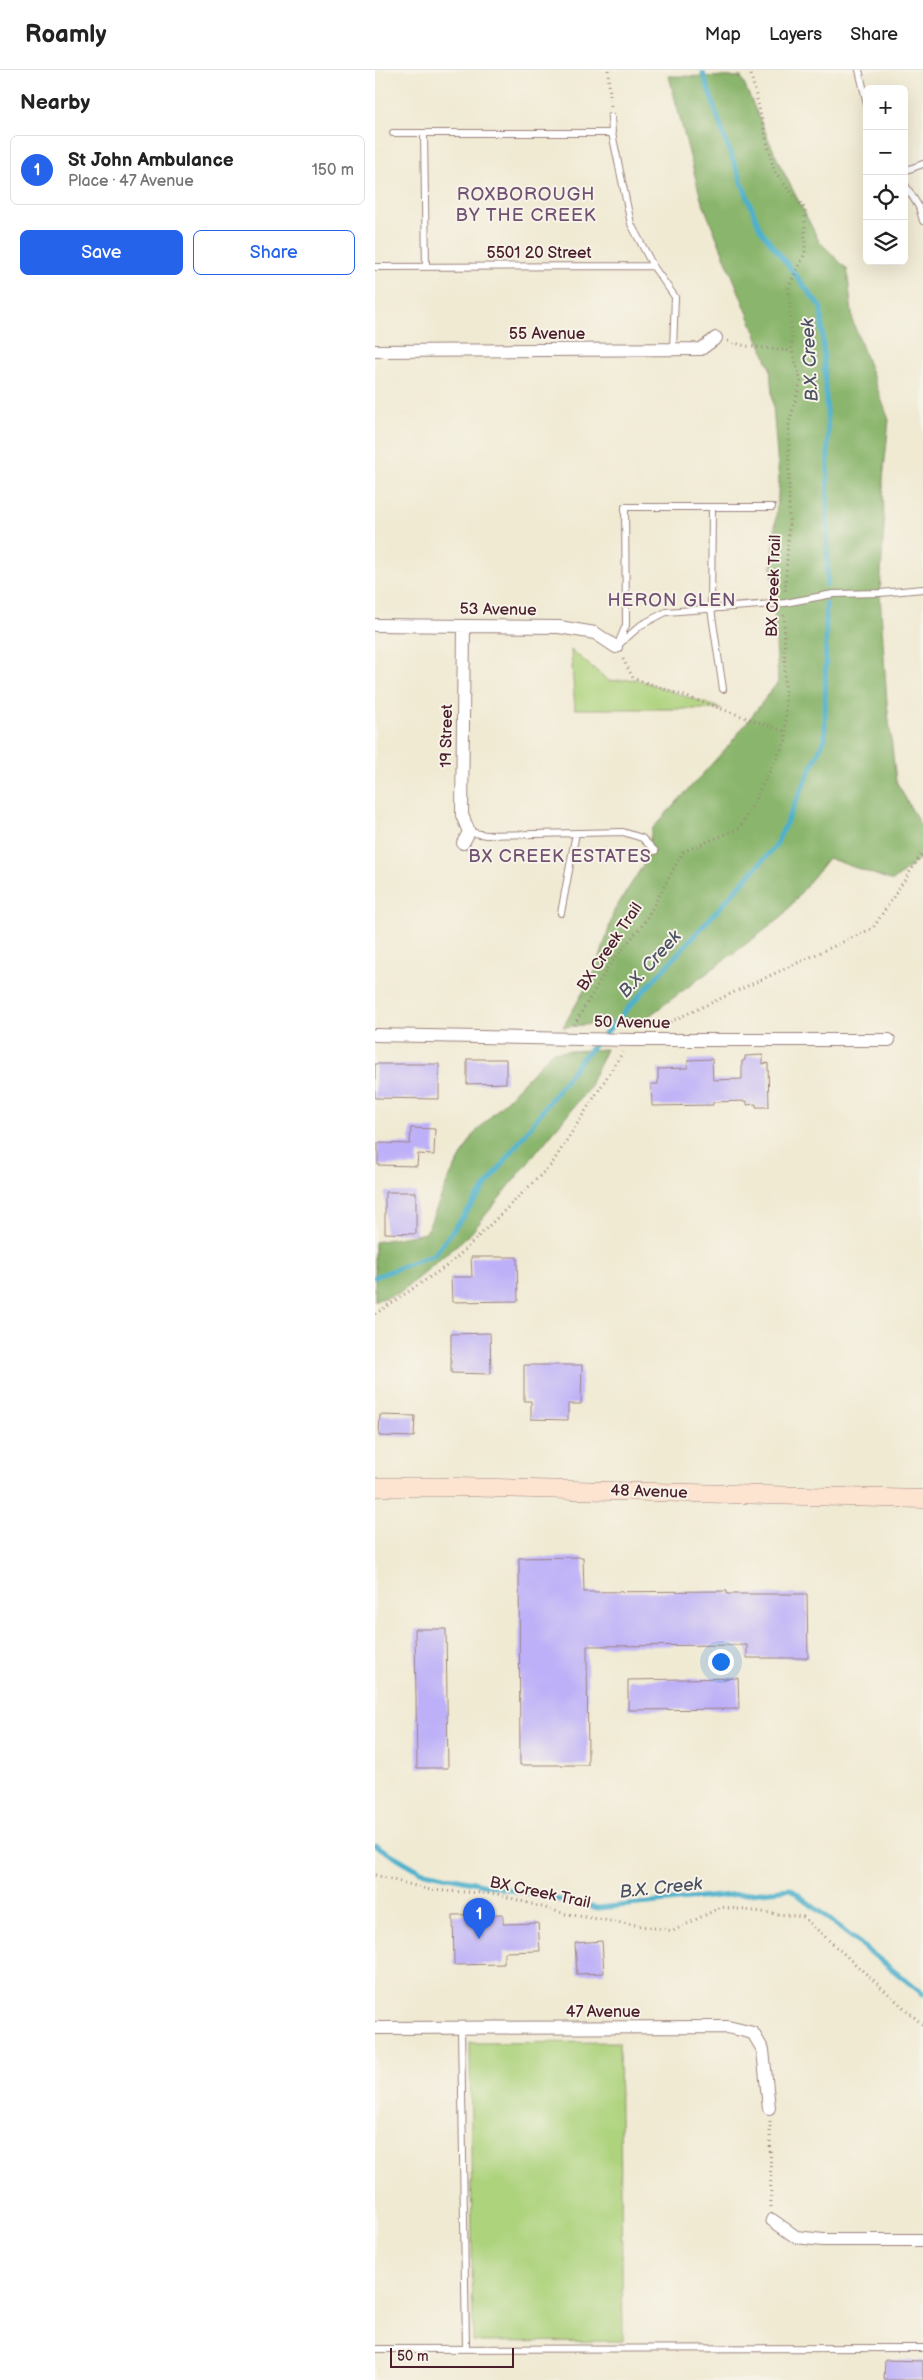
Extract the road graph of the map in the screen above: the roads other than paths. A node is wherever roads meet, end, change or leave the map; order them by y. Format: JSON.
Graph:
{"nodes":[{"id":1,"x":859,"y":70,"type":"edge"},
{"id":2,"x":863,"y":87,"type":"edge"},
{"id":3,"x":611,"y":117,"type":"road end"},
{"id":4,"x":393,"y":133,"type":"dead end"},
{"id":5,"x":612,"y":133,"type":"junction"},
{"id":6,"x":425,"y":134,"type":"junction"},
{"id":7,"x":923,"y":164,"type":"edge"},
{"id":8,"x":908,"y":170,"type":"edge"},
{"id":9,"x":908,"y":189,"type":"edge"},
{"id":10,"x":923,"y":221,"type":"edge"},
{"id":11,"x":653,"y":266,"type":"junction"},
{"id":12,"x":375,"y":267,"type":"edge"},
{"id":13,"x":425,"y":267,"type":"junction"},
{"id":14,"x":716,"y":338,"type":"road end"},
{"id":15,"x":673,"y":349,"type":"junction"},
{"id":16,"x":375,"y":351,"type":"edge"},
{"id":17,"x":712,"y":507,"type":"junction"},
{"id":18,"x":772,"y":507,"type":"dead end"},
{"id":19,"x":923,"y":590,"type":"edge"},
{"id":20,"x":711,"y":609,"type":"junction"},
{"id":21,"x":375,"y":625,"type":"edge"},
{"id":22,"x":465,"y":626,"type":"junction"},
{"id":23,"x":616,"y":647,"type":"junction"},
{"id":24,"x":723,"y":689,"type":"dead end"},
{"id":25,"x":469,"y":832,"type":"junction"},
{"id":26,"x":576,"y":833,"type":"junction"},
{"id":27,"x":463,"y":843,"type":"dead end"},
{"id":28,"x":655,"y":850,"type":"dead end"},
{"id":29,"x":561,"y":913,"type":"dead end"},
{"id":30,"x":375,"y":1035,"type":"edge"},
{"id":31,"x":889,"y":1040,"type":"dead end"},
{"id":32,"x":375,"y":1487,"type":"edge"},
{"id":33,"x":923,"y":1499,"type":"edge"},
{"id":34,"x":375,"y":2028,"type":"edge"},
{"id":35,"x":461,"y":2028,"type":"junction"},
{"id":36,"x":769,"y":2108,"type":"road end"},
{"id":37,"x":772,"y":2220,"type":"road end"},
{"id":38,"x":923,"y":2240,"type":"edge"},
{"id":39,"x":466,"y":2347,"type":"junction"},
{"id":40,"x":923,"y":2348,"type":"edge"},
{"id":41,"x":375,"y":2349,"type":"edge"}],
"edges":[{"from":1,"to":2,"type":"lane"},
{"from":3,"to":5,"type":"lane"},
{"from":4,"to":6,"type":"lane"},
{"from":5,"to":6,"type":"lane"},
{"from":5,"to":11,"type":"lane"},
{"from":6,"to":13,"type":"lane"},
{"from":7,"to":8,"type":"lane"},
{"from":9,"to":10,"type":"lane"},
{"from":11,"to":13,"type":"lane","name":"5501 20 Street"},
{"from":11,"to":15,"type":"lane"},
{"from":12,"to":13,"type":"lane","name":"5501 20 Street"},
{"from":14,"to":15,"type":"street","name":"55 Avenue"},
{"from":15,"to":16,"type":"street","name":"55 Avenue"},
{"from":17,"to":18,"type":"lane"},
{"from":17,"to":20,"type":"lane"},
{"from":17,"to":23,"type":"lane"},
{"from":19,"to":20,"type":"lane"},
{"from":20,"to":23,"type":"lane"},
{"from":20,"to":24,"type":"lane"},
{"from":21,"to":22,"type":"street","name":"53 Avenue"},
{"from":22,"to":23,"type":"street","name":"53 Avenue"},
{"from":22,"to":25,"type":"street","name":"19 Street"},
{"from":25,"to":26,"type":"lane"},
{"from":25,"to":27,"type":"street"},
{"from":26,"to":28,"type":"lane"},
{"from":26,"to":29,"type":"lane"},
{"from":30,"to":31,"type":"street","name":"50 Avenue"},
{"from":32,"to":33,"type":"main road","name":"48 Avenue"},
{"from":34,"to":35,"type":"street","name":"47 Avenue"},
{"from":35,"to":36,"type":"street","name":"47 Avenue"},
{"from":35,"to":39,"type":"lane"},
{"from":37,"to":38,"type":"street"},
{"from":39,"to":40,"type":"lane"},
{"from":39,"to":41,"type":"lane"}]}
